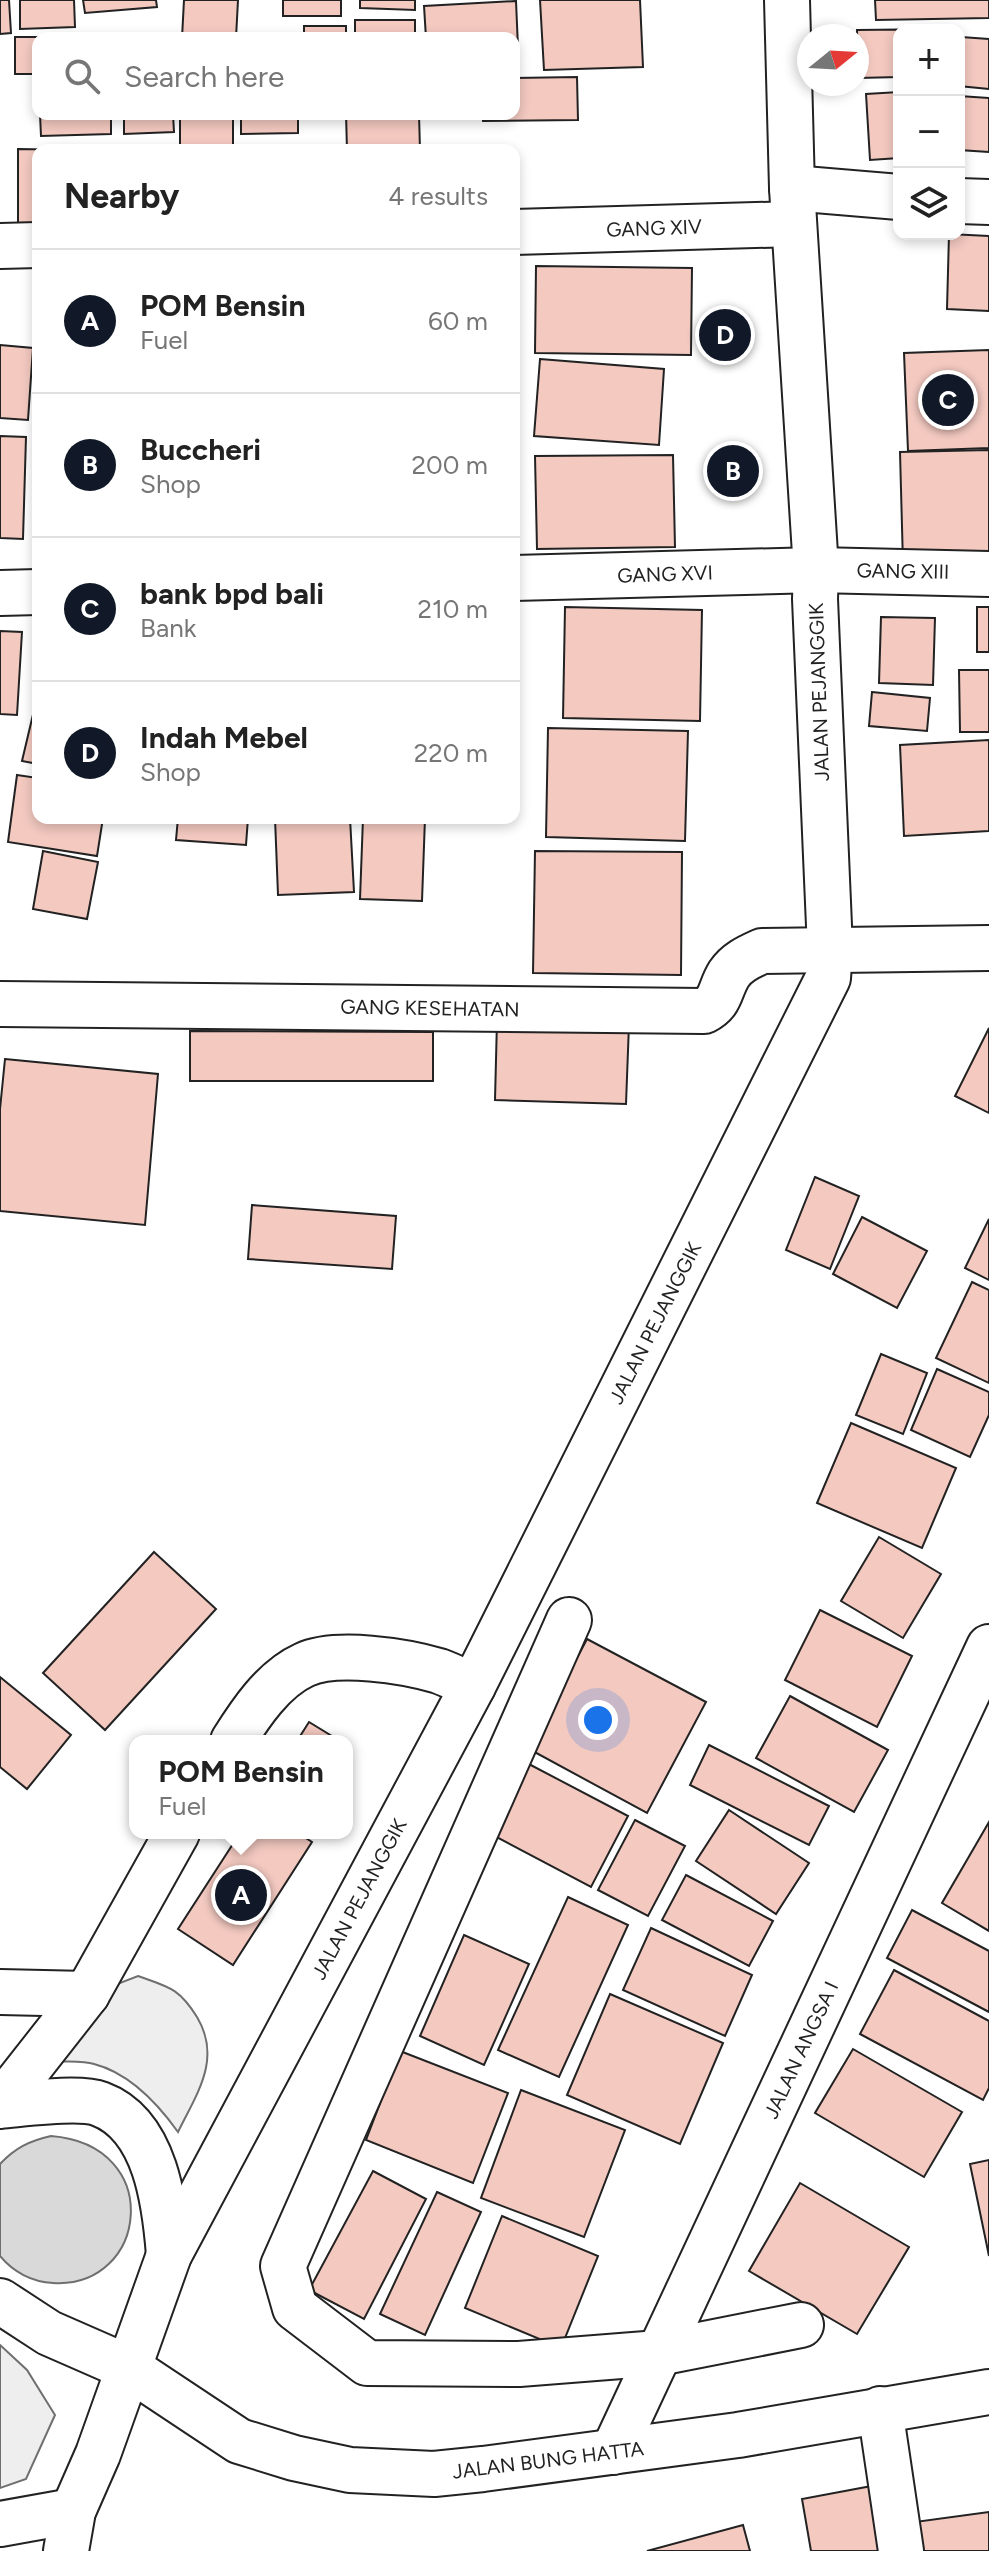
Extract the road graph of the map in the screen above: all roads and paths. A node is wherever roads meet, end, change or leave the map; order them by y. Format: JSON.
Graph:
{"nodes":[{"id":1,"x":787,"y":0,"type":"edge"},
{"id":2,"x":893,"y":198,"type":"edge"},
{"id":3,"x":965,"y":201,"type":"edge"},
{"id":4,"x":989,"y":202,"type":"edge"},
{"id":5,"x":793,"y":206,"type":"junction"},
{"id":6,"x":520,"y":231,"type":"edge"},
{"id":7,"x":32,"y":245,"type":"edge"},
{"id":8,"x":0,"y":246,"type":"edge"},
{"id":9,"x":816,"y":570,"type":"junction"},
{"id":10,"x":989,"y":574,"type":"edge"},
{"id":11,"x":520,"y":578,"type":"edge"},
{"id":12,"x":32,"y":592,"type":"edge"},
{"id":13,"x":0,"y":593,"type":"edge"},
{"id":14,"x":989,"y":948,"type":"edge"},
{"id":15,"x":830,"y":949,"type":"junction"},
{"id":16,"x":0,"y":1004,"type":"edge"},
{"id":17,"x":569,"y":1620,"type":"dead end"},
{"id":18,"x":989,"y":1647,"type":"edge"},
{"id":19,"x":473,"y":1686,"type":"junction"},
{"id":20,"x":237,"y":1735,"type":"edge"},
{"id":21,"x":174,"y":1839,"type":"edge"},
{"id":22,"x":0,"y":1992,"type":"edge"},
{"id":23,"x":87,"y":1994,"type":"junction"},
{"id":24,"x":0,"y":2105,"type":"edge"},
{"id":25,"x":169,"y":2255,"type":"junction"},
{"id":26,"x":0,"y":2301,"type":"edge"},
{"id":27,"x":801,"y":2325,"type":"dead end"},
{"id":28,"x":659,"y":2353,"type":"junction"},
{"id":29,"x":129,"y":2368,"type":"junction"},
{"id":30,"x":989,"y":2392,"type":"edge"},
{"id":31,"x":880,"y":2409,"type":"junction"},
{"id":32,"x":613,"y":2452,"type":"junction"},
{"id":33,"x":0,"y":2524,"type":"edge"},
{"id":34,"x":70,"y":2531,"type":"edge"},
{"id":35,"x":901,"y":2551,"type":"edge"}],
"edges":[{"from":1,"to":5,"type":"main road","name":"JALAN PEJANGGIK"},
{"from":2,"to":5,"type":"main road","name":"GANG XIV"},
{"from":3,"to":4,"type":"main road"},
{"from":5,"to":6,"type":"main road","name":"GANG XIV"},
{"from":5,"to":9,"type":"main road","name":"JALAN PEJANGGIK"},
{"from":7,"to":8,"type":"main road"},
{"from":9,"to":10,"type":"main road","name":"GANG XIII"},
{"from":9,"to":11,"type":"main road","name":"GANG XVI"},
{"from":9,"to":15,"type":"main road","name":"JALAN PEJANGGIK"},
{"from":12,"to":13,"type":"main road"},
{"from":14,"to":15,"type":"main road"},
{"from":15,"to":16,"type":"main road","name":"GANG KESEHATAN"},
{"from":15,"to":19,"type":"main road","name":"JALAN PEJANGGIK"},
{"from":17,"to":28,"type":"main road"},
{"from":18,"to":28,"type":"main road","name":"JALAN ANGSA I"},
{"from":19,"to":20,"type":"main road"},
{"from":19,"to":25,"type":"main road","name":"JALAN PEJANGGIK"},
{"from":21,"to":23,"type":"main road"},
{"from":22,"to":23,"type":"main road"},
{"from":23,"to":24,"type":"main road"},
{"from":24,"to":25,"type":"main road"},
{"from":25,"to":29,"type":"main road","name":"JALAN PEJANGGIK"},
{"from":26,"to":29,"type":"main road","name":"JALAN BUNG HATTA"},
{"from":27,"to":28,"type":"main road"},
{"from":28,"to":32,"type":"main road","name":"JALAN ANGSA I"},
{"from":29,"to":32,"type":"main road","name":"JALAN BUNG HATTA"},
{"from":29,"to":34,"type":"main road","name":"JALAN PEJANGGIK"},
{"from":30,"to":31,"type":"main road","name":"JALAN BUNG HATTA"},
{"from":31,"to":32,"type":"main road","name":"JALAN BUNG HATTA"},
{"from":31,"to":35,"type":"main road"},
{"from":33,"to":34,"type":"main road"}]}
